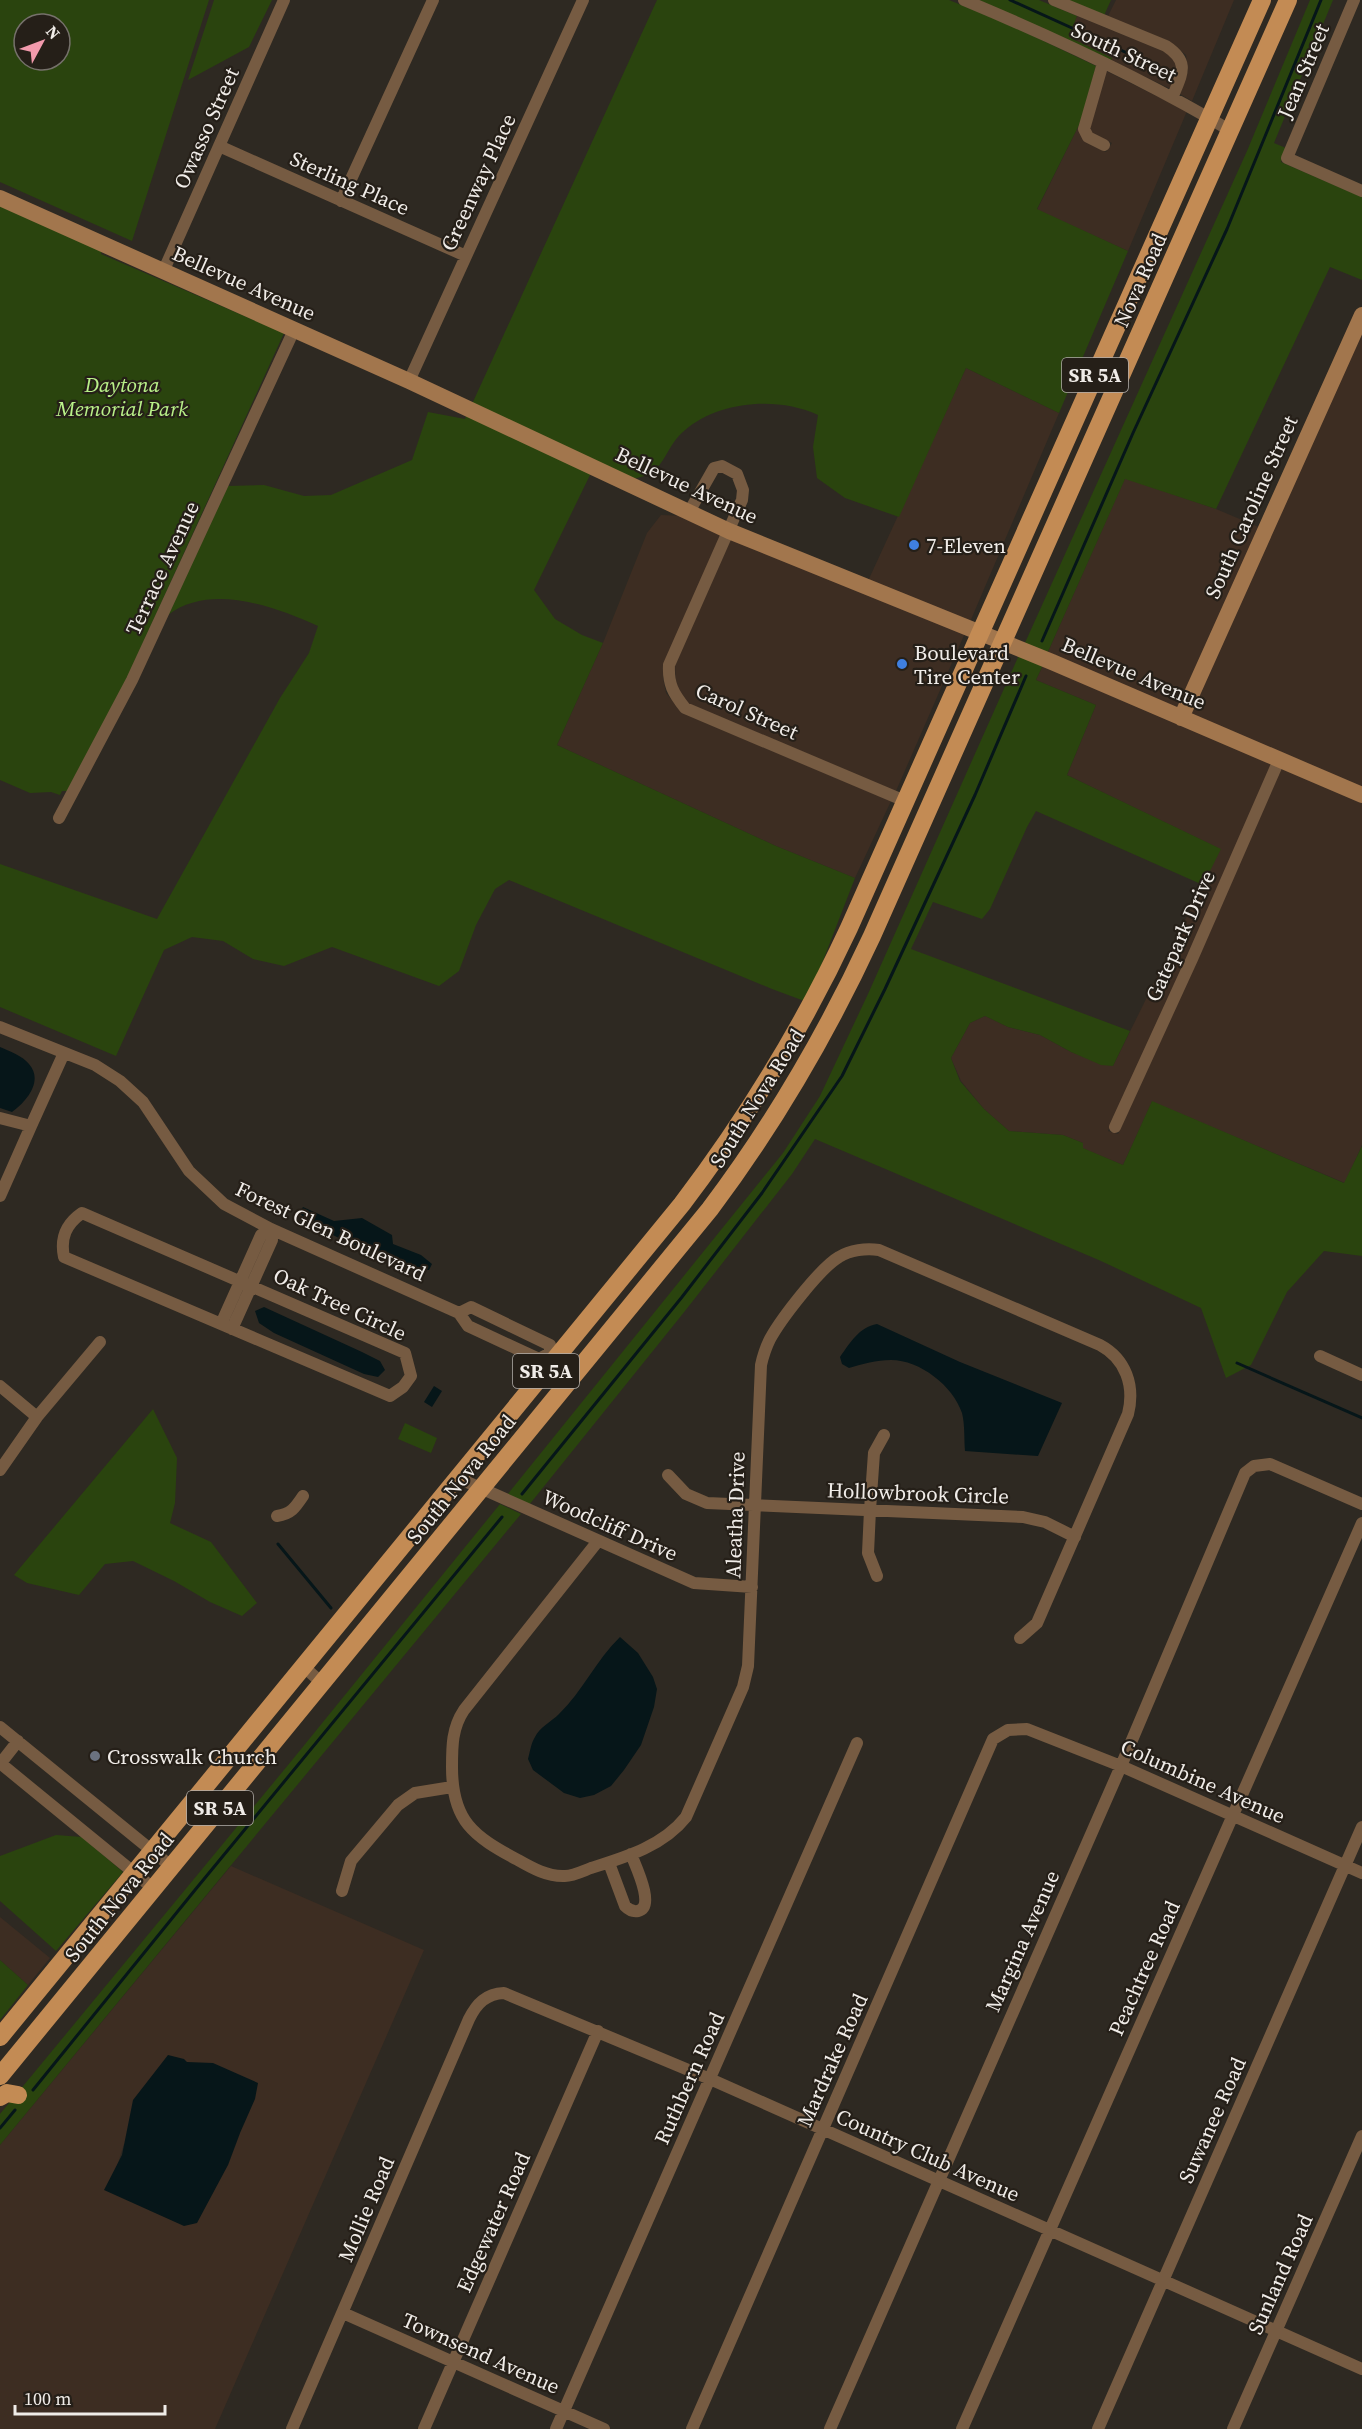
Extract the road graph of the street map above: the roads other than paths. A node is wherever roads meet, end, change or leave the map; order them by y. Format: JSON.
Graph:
{"nodes":[{"id":1,"x":284,"y":0,"type":"edge"},
{"id":2,"x":433,"y":0,"type":"edge"},
{"id":3,"x":583,"y":0,"type":"edge"},
{"id":4,"x":964,"y":0,"type":"edge"},
{"id":5,"x":1054,"y":0,"type":"edge"},
{"id":6,"x":1262,"y":0,"type":"edge"},
{"id":7,"x":1288,"y":0,"type":"edge"},
{"id":8,"x":1354,"y":0,"type":"edge"},
{"id":9,"x":1103,"y":63,"type":"junction"},
{"id":10,"x":1173,"y":96,"type":"junction"},
{"id":11,"x":1210,"y":118,"type":"junction"},
{"id":12,"x":1231,"y":131,"type":"junction"},
{"id":13,"x":1104,"y":145,"type":"dead end"},
{"id":14,"x":219,"y":146,"type":"junction"},
{"id":15,"x":1362,"y":191,"type":"edge"},
{"id":16,"x":0,"y":198,"type":"edge"},
{"id":17,"x":340,"y":201,"type":"junction"},
{"id":18,"x":466,"y":256,"type":"junction"},
{"id":19,"x":163,"y":272,"type":"junction"},
{"id":20,"x":1362,"y":315,"type":"edge"},
{"id":21,"x":294,"y":330,"type":"junction"},
{"id":22,"x":409,"y":381,"type":"junction"},
{"id":23,"x":689,"y":512,"type":"junction"},
{"id":24,"x":729,"y":531,"type":"junction"},
{"id":25,"x":980,"y":633,"type":"junction"},
{"id":26,"x":1003,"y":643,"type":"junction"},
{"id":27,"x":1181,"y":718,"type":"junction"},
{"id":28,"x":1279,"y":759,"type":"junction"},
{"id":29,"x":1362,"y":795,"type":"edge"},
{"id":30,"x":905,"y":801,"type":"junction"},
{"id":31,"x":59,"y":818,"type":"dead end"},
{"id":32,"x":0,"y":1027,"type":"edge"},
{"id":33,"x":64,"y":1053,"type":"junction"},
{"id":34,"x":0,"y":1118,"type":"edge"},
{"id":35,"x":741,"y":1124,"type":"junction"},
{"id":36,"x":31,"y":1126,"type":"junction"},
{"id":37,"x":1115,"y":1127,"type":"dead end"},
{"id":38,"x":761,"y":1138,"type":"junction"},
{"id":39,"x":0,"y":1196,"type":"edge"},
{"id":40,"x":271,"y":1229,"type":"junction"},
{"id":41,"x":246,"y":1282,"type":"junction"},
{"id":42,"x":459,"y":1313,"type":"junction"},
{"id":43,"x":226,"y":1326,"type":"junction"},
{"id":44,"x":100,"y":1342,"type":"dead end"},
{"id":45,"x":554,"y":1354,"type":"junction"},
{"id":46,"x":1320,"y":1356,"type":"dead end"},
{"id":47,"x":583,"y":1366,"type":"junction"},
{"id":48,"x":1362,"y":1375,"type":"edge"},
{"id":49,"x":0,"y":1386,"type":"edge"},
{"id":50,"x":37,"y":1417,"type":"junction"},
{"id":51,"x":884,"y":1435,"type":"dead end"},
{"id":52,"x":0,"y":1470,"type":"edge"},
{"id":53,"x":668,"y":1475,"type":"dead end"},
{"id":54,"x":458,"y":1478,"type":"junction"},
{"id":55,"x":481,"y":1490,"type":"junction"},
{"id":56,"x":303,"y":1496,"type":"dead end"},
{"id":57,"x":1362,"y":1504,"type":"edge"},
{"id":58,"x":755,"y":1506,"type":"junction"},
{"id":59,"x":870,"y":1510,"type":"junction"},
{"id":60,"x":277,"y":1516,"type":"dead end"},
{"id":61,"x":1362,"y":1523,"type":"edge"},
{"id":62,"x":1075,"y":1537,"type":"junction"},
{"id":63,"x":598,"y":1541,"type":"junction"},
{"id":64,"x":877,"y":1576,"type":"dead end"},
{"id":65,"x":752,"y":1587,"type":"junction"},
{"id":66,"x":1020,"y":1638,"type":"dead end"},
{"id":67,"x":304,"y":1667,"type":"junction"},
{"id":68,"x":322,"y":1683,"type":"junction"},
{"id":69,"x":0,"y":1727,"type":"edge"},
{"id":70,"x":1027,"y":1729,"type":"joint"},
{"id":71,"x":18,"y":1741,"type":"junction"},
{"id":72,"x":857,"y":1743,"type":"dead end"},
{"id":73,"x":0,"y":1764,"type":"edge"},
{"id":74,"x":1120,"y":1766,"type":"junction"},
{"id":75,"x":452,"y":1786,"type":"junction"},
{"id":76,"x":1232,"y":1815,"type":"junction"},
{"id":77,"x":1362,"y":1827,"type":"edge"},
{"id":78,"x":153,"y":1850,"type":"junction"},
{"id":79,"x":631,"y":1854,"type":"junction"},
{"id":80,"x":609,"y":1863,"type":"junction"},
{"id":81,"x":1345,"y":1865,"type":"junction"},
{"id":82,"x":172,"y":1867,"type":"junction"},
{"id":83,"x":135,"y":1873,"type":"junction"},
{"id":84,"x":1362,"y":1873,"type":"edge"},
{"id":85,"x":154,"y":1889,"type":"junction"},
{"id":86,"x":342,"y":1891,"type":"dead end"},
{"id":87,"x":477,"y":2005,"type":"joint"},
{"id":88,"x":598,"y":2031,"type":"junction"},
{"id":89,"x":0,"y":2037,"type":"edge"},
{"id":90,"x":0,"y":2076,"type":"edge"},
{"id":91,"x":710,"y":2079,"type":"junction"},
{"id":92,"x":18,"y":2095,"type":"dead end"},
{"id":93,"x":0,"y":2097,"type":"edge"},
{"id":94,"x":823,"y":2130,"type":"junction"},
{"id":95,"x":1362,"y":2136,"type":"edge"},
{"id":96,"x":939,"y":2181,"type":"junction"},
{"id":97,"x":1050,"y":2230,"type":"junction"},
{"id":98,"x":1163,"y":2281,"type":"junction"},
{"id":99,"x":343,"y":2313,"type":"junction"},
{"id":100,"x":1276,"y":2331,"type":"junction"},
{"id":101,"x":453,"y":2361,"type":"junction"},
{"id":102,"x":1362,"y":2369,"type":"edge"},
{"id":103,"x":564,"y":2411,"type":"junction"},
{"id":104,"x":291,"y":2429,"type":"edge"},
{"id":105,"x":424,"y":2429,"type":"edge"},
{"id":106,"x":556,"y":2429,"type":"edge"},
{"id":107,"x":604,"y":2429,"type":"edge"},
{"id":108,"x":692,"y":2429,"type":"edge"},
{"id":109,"x":830,"y":2429,"type":"edge"},
{"id":110,"x":962,"y":2429,"type":"edge"},
{"id":111,"x":1098,"y":2429,"type":"edge"},
{"id":112,"x":1233,"y":2429,"type":"edge"}],
"edges":[{"from":1,"to":14,"type":"street","name":"Owasso Street"},
{"from":2,"to":17,"type":"street"},
{"from":3,"to":18,"type":"street","name":"Greenway Place"},
{"from":4,"to":9,"type":"street","name":"South Street"},
{"from":5,"to":10,"type":"street"},
{"from":6,"to":11,"type":"main road","name":"Nova Road","number":"SR 5A"},
{"from":7,"to":12,"type":"main road","name":"Nova Road","number":"SR 5A"},
{"from":8,"to":15,"type":"street","name":"Jean Street"},
{"from":9,"to":10,"type":"street","name":"South Street"},
{"from":9,"to":13,"type":"street"},
{"from":10,"to":11,"type":"street","name":"South Street"},
{"from":11,"to":12,"type":"street","name":"South Street"},
{"from":11,"to":25,"type":"main road","name":"Nova Road","number":"SR 5A"},
{"from":12,"to":26,"type":"main road","name":"Nova Road","number":"SR 5A"},
{"from":14,"to":17,"type":"street","name":"Sterling Place"},
{"from":14,"to":19,"type":"street","name":"Owasso Street"},
{"from":16,"to":19,"type":"street","name":"Bellevue Avenue"},
{"from":17,"to":18,"type":"street","name":"Sterling Place"},
{"from":18,"to":22,"type":"street","name":"Greenway Place"},
{"from":19,"to":21,"type":"street","name":"Bellevue Avenue"},
{"from":20,"to":27,"type":"street","name":"South Caroline Street"},
{"from":21,"to":22,"type":"street","name":"Bellevue Avenue"},
{"from":21,"to":31,"type":"street","name":"Terrace Avenue"},
{"from":22,"to":23,"type":"street","name":"Bellevue Avenue"},
{"from":23,"to":24,"type":"street","name":"Bellevue Avenue"},
{"from":23,"to":24,"type":"street","name":"Carol Street"},
{"from":24,"to":25,"type":"street","name":"Bellevue Avenue"},
{"from":24,"to":30,"type":"street","name":"Carol Street"},
{"from":25,"to":26,"type":"street","name":"Bellevue Avenue"},
{"from":25,"to":30,"type":"main road","name":"South Nova Road","number":"SR 5A"},
{"from":26,"to":27,"type":"street","name":"Bellevue Avenue"},
{"from":26,"to":38,"type":"main road","name":"South Nova Road","number":"SR 5A"},
{"from":27,"to":28,"type":"street","name":"Bellevue Avenue"},
{"from":28,"to":29,"type":"street","name":"Bellevue Avenue"},
{"from":28,"to":37,"type":"street","name":"Gatepark Drive"},
{"from":30,"to":35,"type":"main road","name":"South Nova Road","number":"SR 5A"},
{"from":32,"to":33,"type":"street","name":"Forest Glen Boulevard"},
{"from":33,"to":36,"type":"street"},
{"from":33,"to":40,"type":"street","name":"Forest Glen Boulevard"},
{"from":34,"to":36,"type":"street"},
{"from":35,"to":38,"type":"street"},
{"from":35,"to":45,"type":"main road","name":"South Nova Road","number":"SR 5A"},
{"from":36,"to":39,"type":"street"},
{"from":38,"to":47,"type":"main road","name":"South Nova Road","number":"SR 5A"},
{"from":40,"to":41,"type":"street","name":"Oak Tree Circle"},
{"from":40,"to":42,"type":"street","name":"Forest Glen Boulevard"},
{"from":41,"to":43,"type":"street","name":"Oak Tree Circle"},
{"from":41,"to":43,"type":"street","name":"Oak Tree Circle"},
{"from":41,"to":43,"type":"street","name":"Oak Tree Circle"},
{"from":42,"to":45,"type":"street","name":"Forest Glen Boulevard"},
{"from":42,"to":45,"type":"street","name":"Forest Glen Boulevard"},
{"from":44,"to":50,"type":"street"},
{"from":45,"to":47,"type":"street"},
{"from":45,"to":54,"type":"main road","name":"South Nova Road","number":"SR 5A"},
{"from":46,"to":48,"type":"street"},
{"from":47,"to":55,"type":"main road","name":"South Nova Road","number":"SR 5A"},
{"from":49,"to":50,"type":"street"},
{"from":50,"to":52,"type":"street"},
{"from":51,"to":59,"type":"street"},
{"from":53,"to":58,"type":"street","name":"Hollowbrook Circle"},
{"from":54,"to":55,"type":"street","name":"Woodcliff Drive"},
{"from":54,"to":67,"type":"main road","name":"South Nova Road","number":"SR 5A"},
{"from":55,"to":63,"type":"street","name":"Woodcliff Drive"},
{"from":55,"to":68,"type":"main road","name":"South Nova Road","number":"SR 5A"},
{"from":56,"to":60,"type":"street"},
{"from":57,"to":74,"type":"street","name":"Margina Avenue"},
{"from":58,"to":59,"type":"street","name":"Hollowbrook Circle"},
{"from":58,"to":62,"type":"street","name":"Aleatha Drive"},
{"from":58,"to":65,"type":"street","name":"Aleatha Drive"},
{"from":59,"to":62,"type":"street","name":"Hollowbrook Circle"},
{"from":59,"to":64,"type":"street"},
{"from":61,"to":76,"type":"street","name":"Peachtree Road"},
{"from":62,"to":66,"type":"street","name":"Aleatha Drive"},
{"from":63,"to":65,"type":"street","name":"Woodcliff Drive"},
{"from":63,"to":75,"type":"street","name":"Aleatha Drive"},
{"from":65,"to":79,"type":"street","name":"Aleatha Drive"},
{"from":67,"to":68,"type":"street"},
{"from":67,"to":78,"type":"main road","name":"South Nova Road","number":"SR 5A"},
{"from":68,"to":82,"type":"main road","name":"South Nova Road","number":"SR 5A"},
{"from":69,"to":71,"type":"street"},
{"from":70,"to":74,"type":"street","name":"Columbine Avenue"},
{"from":70,"to":94,"type":"street","name":"Mardrake Road"},
{"from":71,"to":73,"type":"street"},
{"from":71,"to":78,"type":"street"},
{"from":72,"to":91,"type":"street","name":"Ruthbern Road"},
{"from":73,"to":83,"type":"street"},
{"from":74,"to":76,"type":"street","name":"Columbine Avenue"},
{"from":74,"to":96,"type":"street","name":"Margina Avenue"},
{"from":75,"to":80,"type":"street","name":"Aleatha Drive"},
{"from":75,"to":86,"type":"street"},
{"from":76,"to":81,"type":"street","name":"Columbine Avenue"},
{"from":76,"to":97,"type":"street","name":"Peachtree Road"},
{"from":77,"to":81,"type":"street","name":"Suwanee Road"},
{"from":78,"to":82,"type":"street"},
{"from":78,"to":83,"type":"main road","name":"South Nova Road","number":"SR 5A"},
{"from":79,"to":80,"type":"street","name":"Aleatha Drive"},
{"from":79,"to":80,"type":"street"},
{"from":81,"to":84,"type":"street","name":"Columbine Avenue"},
{"from":81,"to":98,"type":"street","name":"Suwanee Road"},
{"from":82,"to":85,"type":"main road","name":"South Nova Road","number":"SR 5A"},
{"from":83,"to":85,"type":"street"},
{"from":83,"to":89,"type":"main road","name":"South Nova Road","number":"SR 5A"},
{"from":85,"to":90,"type":"main road","name":"South Nova Road","number":"SR 5A"},
{"from":87,"to":88,"type":"street","name":"Country Club Avenue"},
{"from":87,"to":99,"type":"street","name":"Mollie Road"},
{"from":88,"to":91,"type":"street","name":"Country Club Avenue"},
{"from":88,"to":101,"type":"street","name":"Edgewater Road"},
{"from":91,"to":94,"type":"street","name":"Country Club Avenue"},
{"from":91,"to":103,"type":"street","name":"Ruthbern Road"},
{"from":92,"to":93,"type":"main road"},
{"from":94,"to":96,"type":"street","name":"Country Club Avenue"},
{"from":94,"to":108,"type":"street","name":"Mardrake Road"},
{"from":95,"to":100,"type":"street","name":"Sunland Road"},
{"from":96,"to":97,"type":"street","name":"Country Club Avenue"},
{"from":96,"to":109,"type":"street","name":"Margina Avenue"},
{"from":97,"to":98,"type":"street","name":"Country Club Avenue"},
{"from":97,"to":110,"type":"street","name":"Peachtree Road"},
{"from":98,"to":100,"type":"street","name":"Country Club Avenue"},
{"from":98,"to":111,"type":"street","name":"Suwanee Road"},
{"from":99,"to":101,"type":"street","name":"Townsend Avenue"},
{"from":99,"to":104,"type":"street","name":"Mollie Road"},
{"from":100,"to":102,"type":"street","name":"Country Club Avenue"},
{"from":100,"to":112,"type":"street","name":"Sunland Road"},
{"from":101,"to":103,"type":"street","name":"Townsend Avenue"},
{"from":101,"to":105,"type":"street","name":"Edgewater Road"},
{"from":103,"to":106,"type":"street","name":"Ruthbern Road"},
{"from":103,"to":107,"type":"street","name":"Townsend Avenue"}]}
